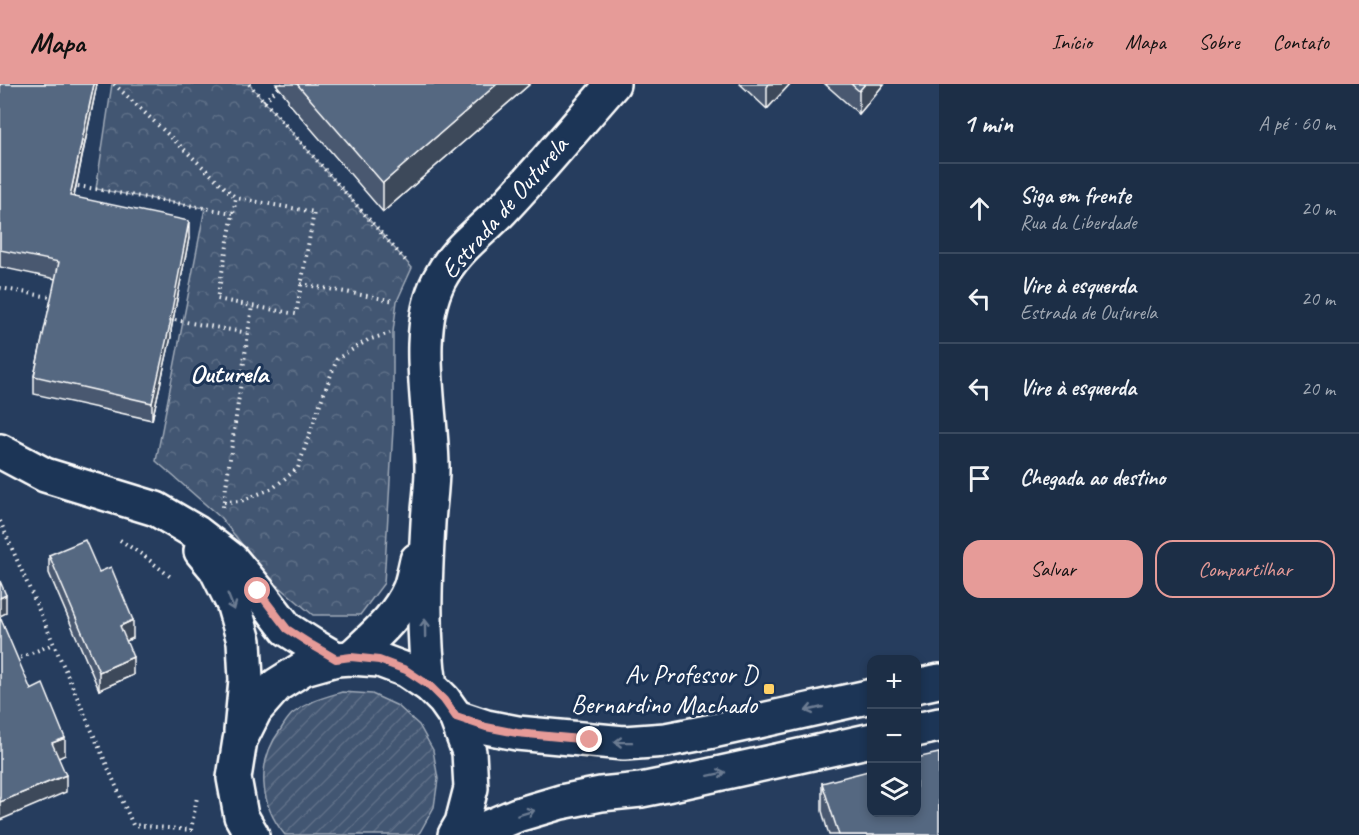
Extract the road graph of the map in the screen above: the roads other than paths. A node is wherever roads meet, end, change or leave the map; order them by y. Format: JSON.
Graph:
{"nodes":[{"id":1,"x":613,"y":84,"type":"edge"},
{"id":2,"x":0,"y":451,"type":"edge"},
{"id":3,"x":156,"y":509,"type":"junction"},
{"id":4,"x":428,"y":524,"type":"junction"},
{"id":5,"x":344,"y":658,"type":"junction"},
{"id":6,"x":939,"y":681,"type":"edge"},
{"id":7,"x":921,"y":685,"type":"edge"},
{"id":8,"x":430,"y":686,"type":"junction"},
{"id":9,"x":867,"y":697,"type":"edge"},
{"id":10,"x":456,"y":717,"type":"junction"},
{"id":11,"x":939,"y":725,"type":"edge"},
{"id":12,"x":921,"y":729,"type":"edge"},
{"id":13,"x":240,"y":740,"type":"junction"},
{"id":14,"x":867,"y":741,"type":"edge"},
{"id":15,"x":252,"y":835,"type":"edge"},
{"id":16,"x":455,"y":835,"type":"edge"},
{"id":17,"x":472,"y":835,"type":"edge"}],
"edges":[{"from":1,"to":4,"type":"street","name":"Estrada de Outurela"},
{"from":2,"to":3,"type":"street"},
{"from":3,"to":5,"type":"street"},
{"from":3,"to":13,"type":"street","one_way":true},
{"from":4,"to":5,"type":"street","name":"Estrada de Outurela"},
{"from":8,"to":4,"type":"street","name":"Estrada de Outurela","one_way":true},
{"from":5,"to":8,"type":"street","name":"Estrada de Outurela"},
{"from":5,"to":13,"type":"street","name":"Estrada de Outurela"},
{"from":6,"to":7,"type":"street"},
{"from":8,"to":10,"type":"street","name":"Estrada de Outurela"},
{"from":9,"to":10,"type":"street","one_way":true},
{"from":10,"to":16,"type":"street","name":"Estrada de Outurela"},
{"from":11,"to":12,"type":"street"},
{"from":13,"to":15,"type":"street","name":"Estrada de Outurela"},
{"from":17,"to":14,"type":"street","one_way":true}]}
